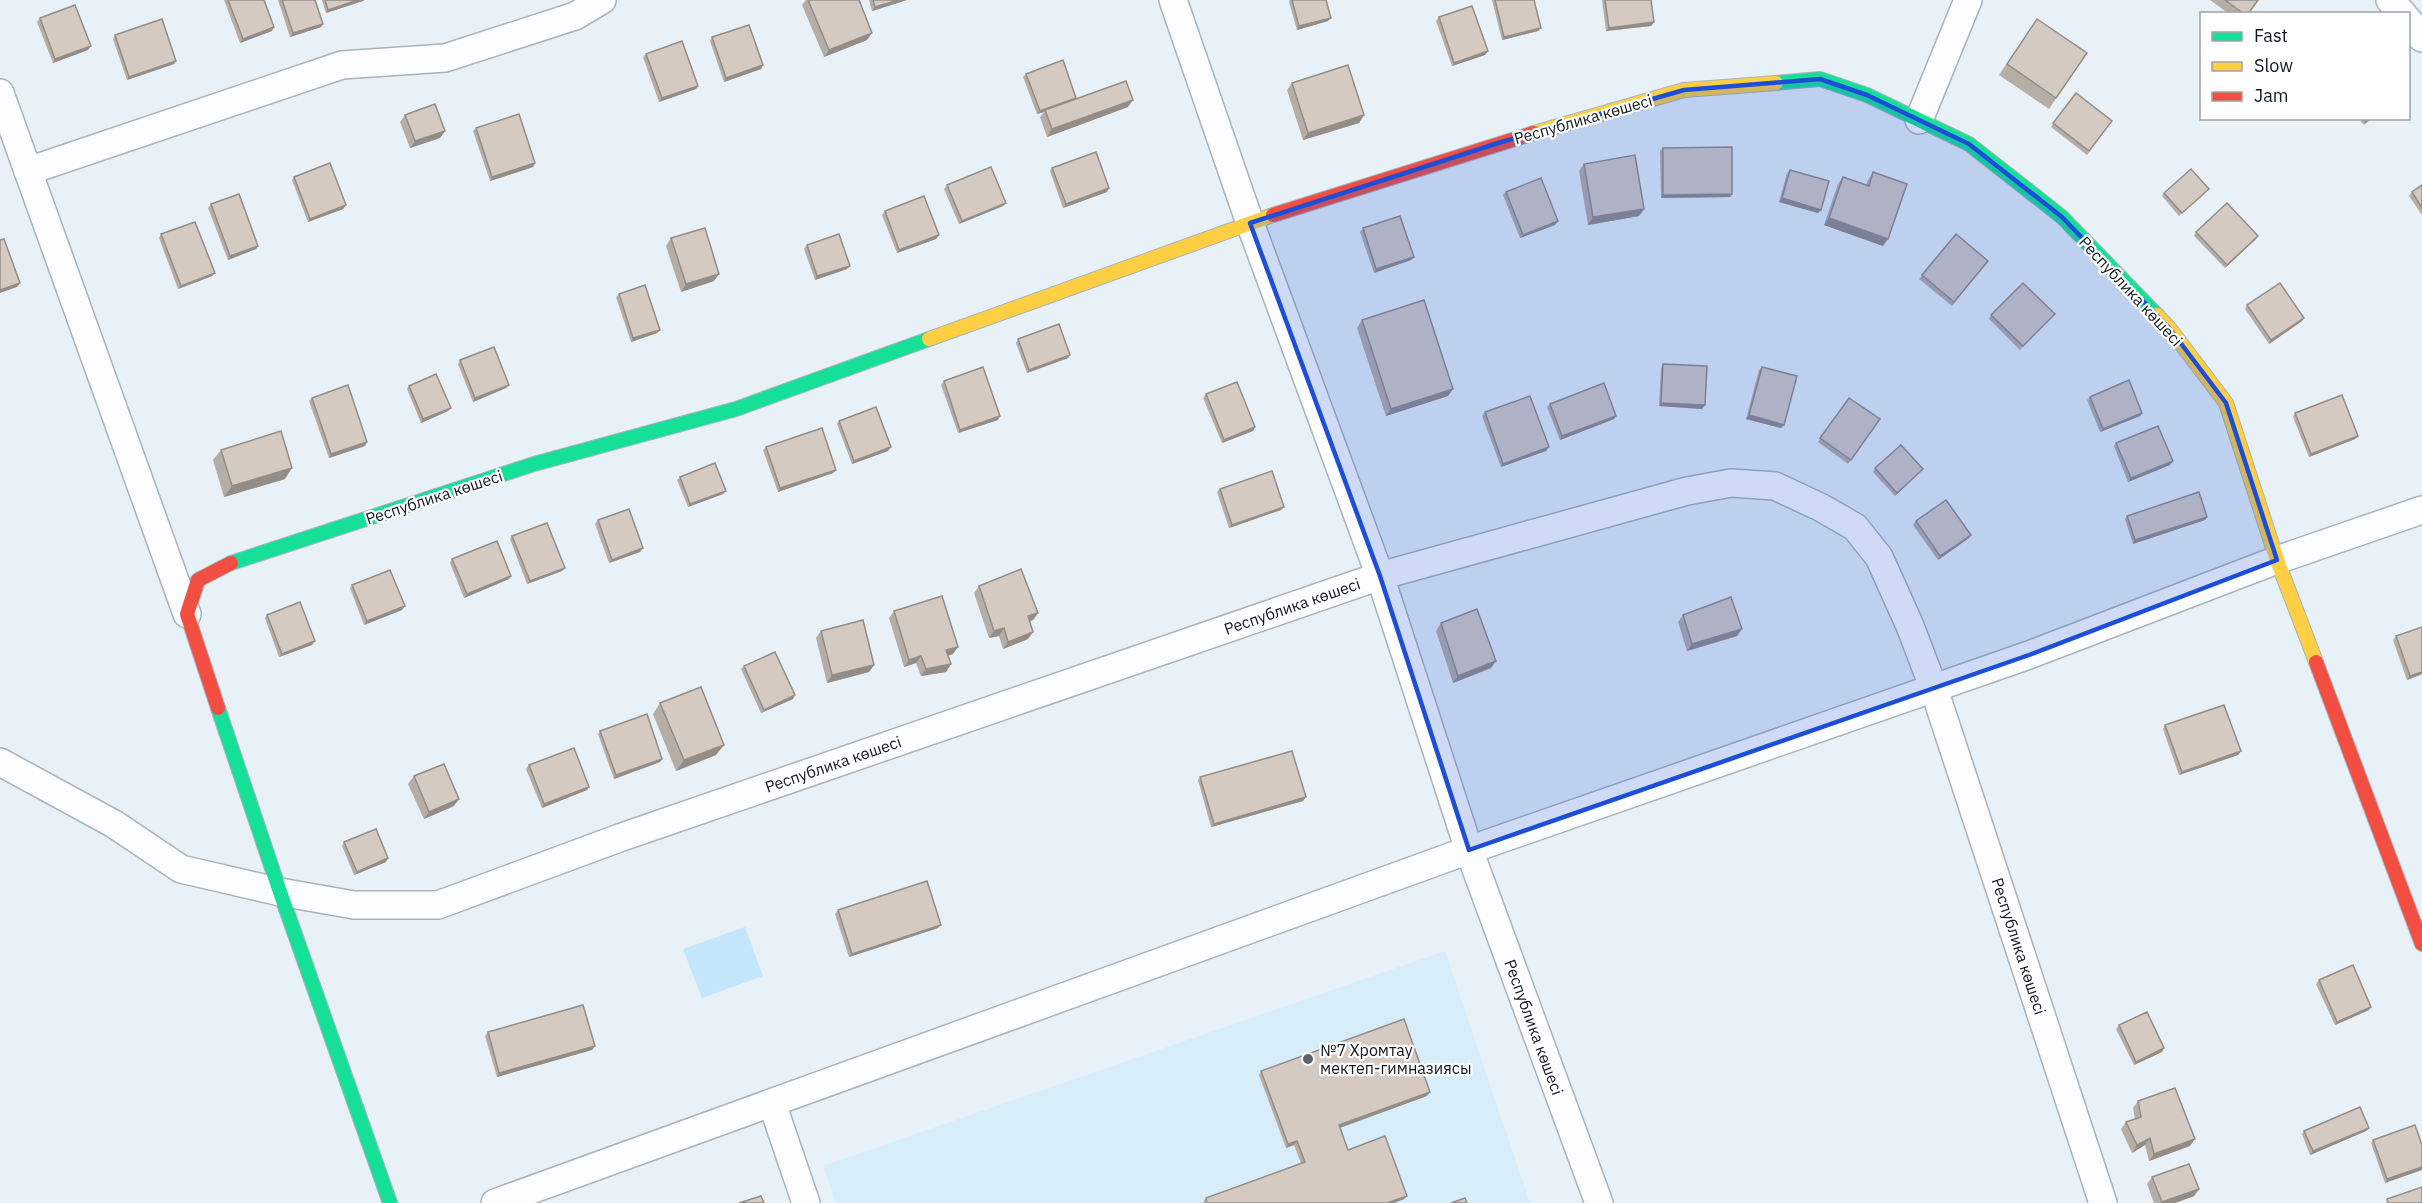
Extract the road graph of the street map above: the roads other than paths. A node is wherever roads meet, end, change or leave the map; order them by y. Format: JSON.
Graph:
{"nodes":[{"id":1,"x":602,"y":0,"type":"edge"},
{"id":2,"x":1173,"y":0,"type":"edge"},
{"id":3,"x":1968,"y":0,"type":"edge"},
{"id":4,"x":2390,"y":0,"type":"edge"},
{"id":5,"x":2401,"y":12,"type":"edge"},
{"id":6,"x":2410,"y":22,"type":"edge"},
{"id":7,"x":2422,"y":38,"type":"edge"},
{"id":8,"x":0,"y":93,"type":"edge"},
{"id":9,"x":1919,"y":120,"type":"junction"},
{"id":10,"x":28,"y":171,"type":"junction"},
{"id":11,"x":1250,"y":223,"type":"junction"},
{"id":12,"x":2422,"y":510,"type":"edge"},
{"id":13,"x":2277,"y":560,"type":"junction"},
{"id":14,"x":1380,"y":576,"type":"junction"},
{"id":15,"x":188,"y":614,"type":"junction"},
{"id":16,"x":1934,"y":689,"type":"junction"},
{"id":17,"x":0,"y":762,"type":"edge"},
{"id":18,"x":1469,"y":850,"type":"junction"},
{"id":19,"x":280,"y":892,"type":"junction"},
{"id":20,"x":2422,"y":944,"type":"edge"},
{"id":21,"x":772,"y":1103,"type":"junction"},
{"id":22,"x":390,"y":1203,"type":"edge"},
{"id":23,"x":495,"y":1203,"type":"edge"},
{"id":24,"x":806,"y":1203,"type":"edge"},
{"id":25,"x":1599,"y":1203,"type":"edge"},
{"id":26,"x":2103,"y":1203,"type":"edge"}],
"edges":[{"from":1,"to":10,"type":"street"},
{"from":2,"to":11,"type":"street","name":"Республика көшесі"},
{"from":3,"to":9,"type":"street"},
{"from":4,"to":5,"type":"street"},
{"from":6,"to":7,"type":"street"},
{"from":8,"to":10,"type":"street"},
{"from":9,"to":11,"type":"street","name":"Республика көшесі"},
{"from":9,"to":13,"type":"street","name":"Республика көшесі"},
{"from":10,"to":15,"type":"street"},
{"from":11,"to":14,"type":"street","name":"Республика көшесі"},
{"from":11,"to":15,"type":"street","name":"Республика көшесі"},
{"from":12,"to":13,"type":"street"},
{"from":13,"to":16,"type":"street"},
{"from":13,"to":20,"type":"street","name":"Республика көшесі"},
{"from":14,"to":16,"type":"street","name":"Республика көшесі"},
{"from":14,"to":18,"type":"street","name":"Республика көшесі"},
{"from":14,"to":19,"type":"street","name":"Республика көшесі"},
{"from":15,"to":19,"type":"street"},
{"from":16,"to":18,"type":"street"},
{"from":16,"to":26,"type":"street","name":"Республика көшесі"},
{"from":17,"to":19,"type":"street","name":"Республика көшесі"},
{"from":18,"to":21,"type":"street"},
{"from":18,"to":25,"type":"street","name":"Республика көшесі"},
{"from":19,"to":22,"type":"street"},
{"from":21,"to":23,"type":"street"},
{"from":21,"to":24,"type":"street"}]}
